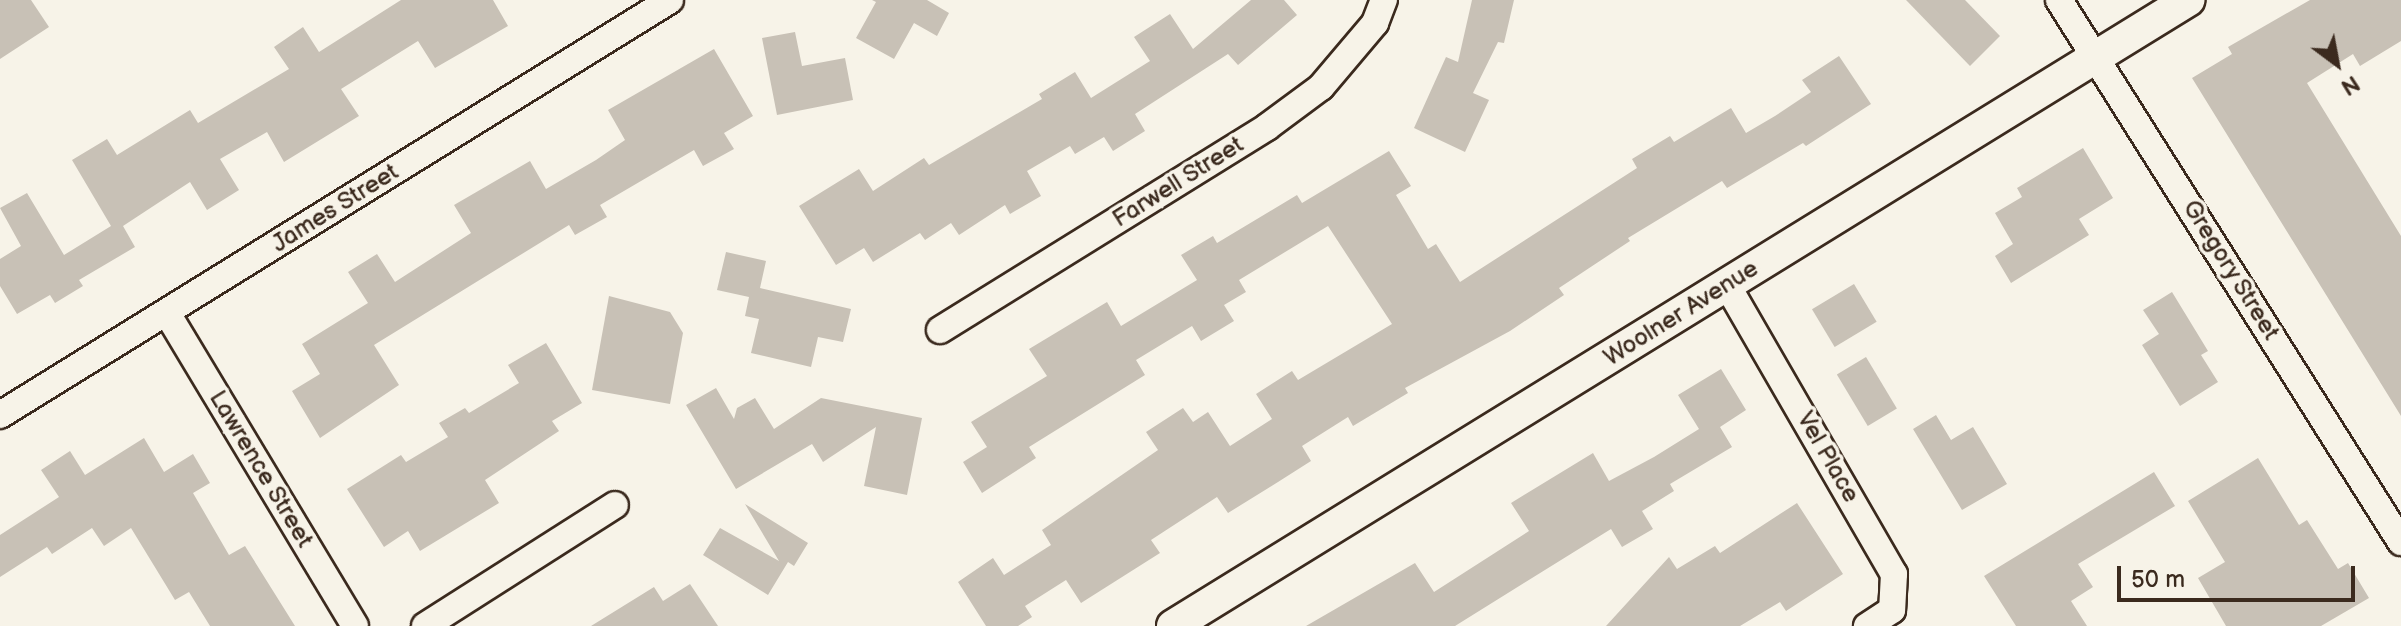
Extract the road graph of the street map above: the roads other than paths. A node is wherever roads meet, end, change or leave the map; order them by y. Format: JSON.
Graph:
{"nodes":[{"id":1,"x":670,"y":0,"type":"edge"},
{"id":2,"x":1384,"y":0,"type":"edge"},
{"id":3,"x":2059,"y":0,"type":"edge"},
{"id":4,"x":2188,"y":0,"type":"edge"},
{"id":5,"x":2098,"y":55,"type":"junction"},
{"id":6,"x":1727,"y":285,"type":"junction"},
{"id":7,"x":167,"y":313,"type":"junction"},
{"id":8,"x":940,"y":330,"type":"dead end"},
{"id":9,"x":0,"y":415,"type":"edge"},
{"id":10,"x":615,"y":505,"type":"dead end"},
{"id":11,"x":2401,"y":542,"type":"edge"},
{"id":12,"x":355,"y":626,"type":"edge"},
{"id":13,"x":425,"y":626,"type":"edge"},
{"id":14,"x":1173,"y":626,"type":"edge"},
{"id":15,"x":1867,"y":626,"type":"edge"}],
"edges":[{"from":1,"to":7,"type":"street","name":"James Street"},
{"from":2,"to":8,"type":"street","name":"Farwell Street"},
{"from":3,"to":5,"type":"street","name":"Gregory Street"},
{"from":4,"to":5,"type":"street","name":"Woolner Avenue"},
{"from":5,"to":6,"type":"street","name":"Woolner Avenue"},
{"from":5,"to":11,"type":"street","name":"Gregory Street"},
{"from":6,"to":14,"type":"street","name":"Woolner Avenue"},
{"from":6,"to":15,"type":"street","name":"Vel Place"},
{"from":7,"to":9,"type":"street","name":"James Street"},
{"from":7,"to":12,"type":"street","name":"Lawrence Street"},
{"from":10,"to":13,"type":"street"}]}
